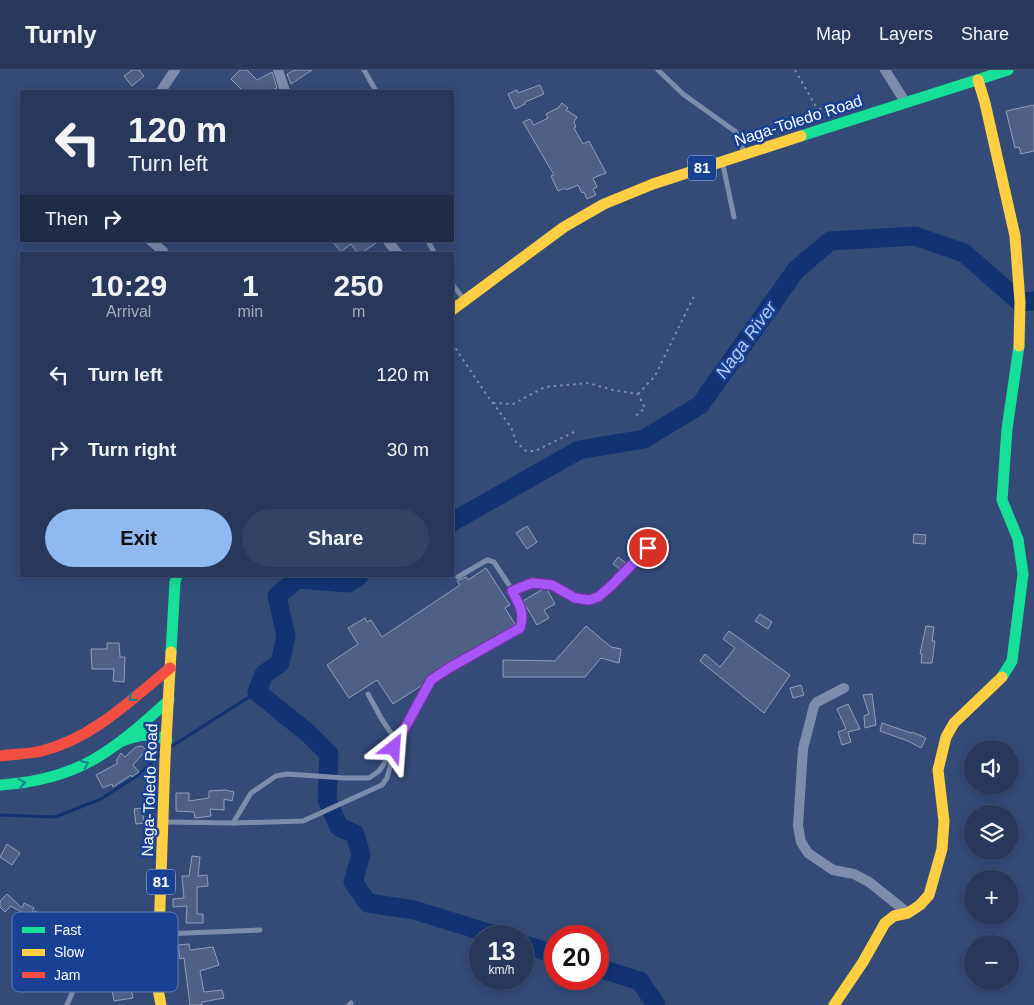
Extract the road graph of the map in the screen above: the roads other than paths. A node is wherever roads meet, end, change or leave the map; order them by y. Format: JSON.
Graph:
{"nodes":[{"id":1,"x":175,"y":70,"type":"edge"},
{"id":2,"x":278,"y":70,"type":"edge"},
{"id":3,"x":364,"y":70,"type":"edge"},
{"id":4,"x":658,"y":70,"type":"edge"},
{"id":5,"x":885,"y":70,"type":"edge"},
{"id":6,"x":1008,"y":70,"type":"edge"},
{"id":7,"x":978,"y":80,"type":"junction"},
{"id":8,"x":162,"y":90,"type":"edge"},
{"id":9,"x":285,"y":90,"type":"edge"},
{"id":10,"x":375,"y":90,"type":"edge"},
{"id":11,"x":906,"y":103,"type":"junction"},
{"id":12,"x":745,"y":154,"type":"junction"},
{"id":13,"x":723,"y":162,"type":"junction"},
{"id":14,"x":734,"y":217,"type":"dead end"},
{"id":15,"x":152,"y":242,"type":"edge"},
{"id":16,"x":389,"y":242,"type":"edge"},
{"id":17,"x":163,"y":251,"type":"dead end"},
{"id":18,"x":396,"y":252,"type":"edge"},
{"id":19,"x":454,"y":286,"type":"edge"},
{"id":20,"x":465,"y":300,"type":"junction"},
{"id":21,"x":454,"y":308,"type":"edge"},
{"id":22,"x":659,"y":536,"type":"dead end"},
{"id":23,"x":177,"y":577,"type":"edge"},
{"id":24,"x":458,"y":578,"type":"dead end"},
{"id":25,"x":512,"y":591,"type":"junction"},
{"id":26,"x":170,"y":668,"type":"junction"},
{"id":27,"x":844,"y":688,"type":"dead end"},
{"id":28,"x":368,"y":694,"type":"dead end"},
{"id":29,"x":169,"y":700,"type":"junction"},
{"id":30,"x":122,"y":741,"type":"junction"},
{"id":31,"x":166,"y":742,"type":"junction"},
{"id":32,"x":394,"y":748,"type":"junction"},
{"id":33,"x":0,"y":756,"type":"edge"},
{"id":34,"x":0,"y":785,"type":"edge"},
{"id":35,"x":163,"y":822,"type":"junction"},
{"id":36,"x":233,"y":823,"type":"junction"},
{"id":37,"x":161,"y":912,"type":"edge"},
{"id":38,"x":908,"y":913,"type":"junction"},
{"id":39,"x":260,"y":930,"type":"dead end"},
{"id":40,"x":178,"y":933,"type":"edge"},
{"id":41,"x":73,"y":992,"type":"edge"},
{"id":42,"x":159,"y":992,"type":"edge"},
{"id":43,"x":68,"y":1005,"type":"edge"},
{"id":44,"x":161,"y":1005,"type":"edge"},
{"id":45,"x":834,"y":1005,"type":"edge"}],
"edges":[{"from":1,"to":8,"type":"street"},
{"from":2,"to":9,"type":"street"},
{"from":3,"to":10,"type":"lane"},
{"from":4,"to":12,"type":"lane"},
{"from":5,"to":11,"type":"street"},
{"from":6,"to":7,"type":"main road","name":"Naga-Toledo Road","number":"81"},
{"from":7,"to":11,"type":"main road","name":"Naga-Toledo Road","number":"81"},
{"from":7,"to":38,"type":"main road"},
{"from":11,"to":12,"type":"main road","name":"Naga-Toledo Road","number":"81"},
{"from":12,"to":13,"type":"main road","name":"Naga-Toledo Road","number":"81"},
{"from":13,"to":14,"type":"lane"},
{"from":13,"to":20,"type":"main road","name":"Naga-Toledo Road","number":"81"},
{"from":15,"to":17,"type":"street"},
{"from":16,"to":18,"type":"street"},
{"from":19,"to":20,"type":"lane"},
{"from":20,"to":21,"type":"main road","name":"Naga-Toledo Road","number":"81"},
{"from":22,"to":25,"type":"lane"},
{"from":23,"to":26,"type":"main road","name":"Naga-Toledo Road","number":"81"},
{"from":24,"to":25,"type":"lane"},
{"from":25,"to":32,"type":"lane"},
{"from":26,"to":29,"type":"main road","name":"Naga-Toledo Road","number":"81"},
{"from":26,"to":33,"type":"main road","one_way":true},
{"from":27,"to":38,"type":"street"},
{"from":28,"to":32,"type":"lane"},
{"from":29,"to":30,"type":"main road"},
{"from":29,"to":31,"type":"main road","name":"Naga-Toledo Road","number":"81"},
{"from":30,"to":31,"type":"main road"},
{"from":34,"to":30,"type":"main road","one_way":true},
{"from":31,"to":35,"type":"main road","name":"Naga-Toledo Road","number":"81"},
{"from":32,"to":36,"type":"lane"},
{"from":32,"to":36,"type":"lane"},
{"from":35,"to":36,"type":"lane"},
{"from":35,"to":37,"type":"main road","name":"Naga-Toledo Road","number":"81"},
{"from":38,"to":45,"type":"main road"},
{"from":39,"to":40,"type":"lane"},
{"from":41,"to":43,"type":"lane"},
{"from":42,"to":44,"type":"main road","name":"Naga-Toledo Road","number":"81"}]}
